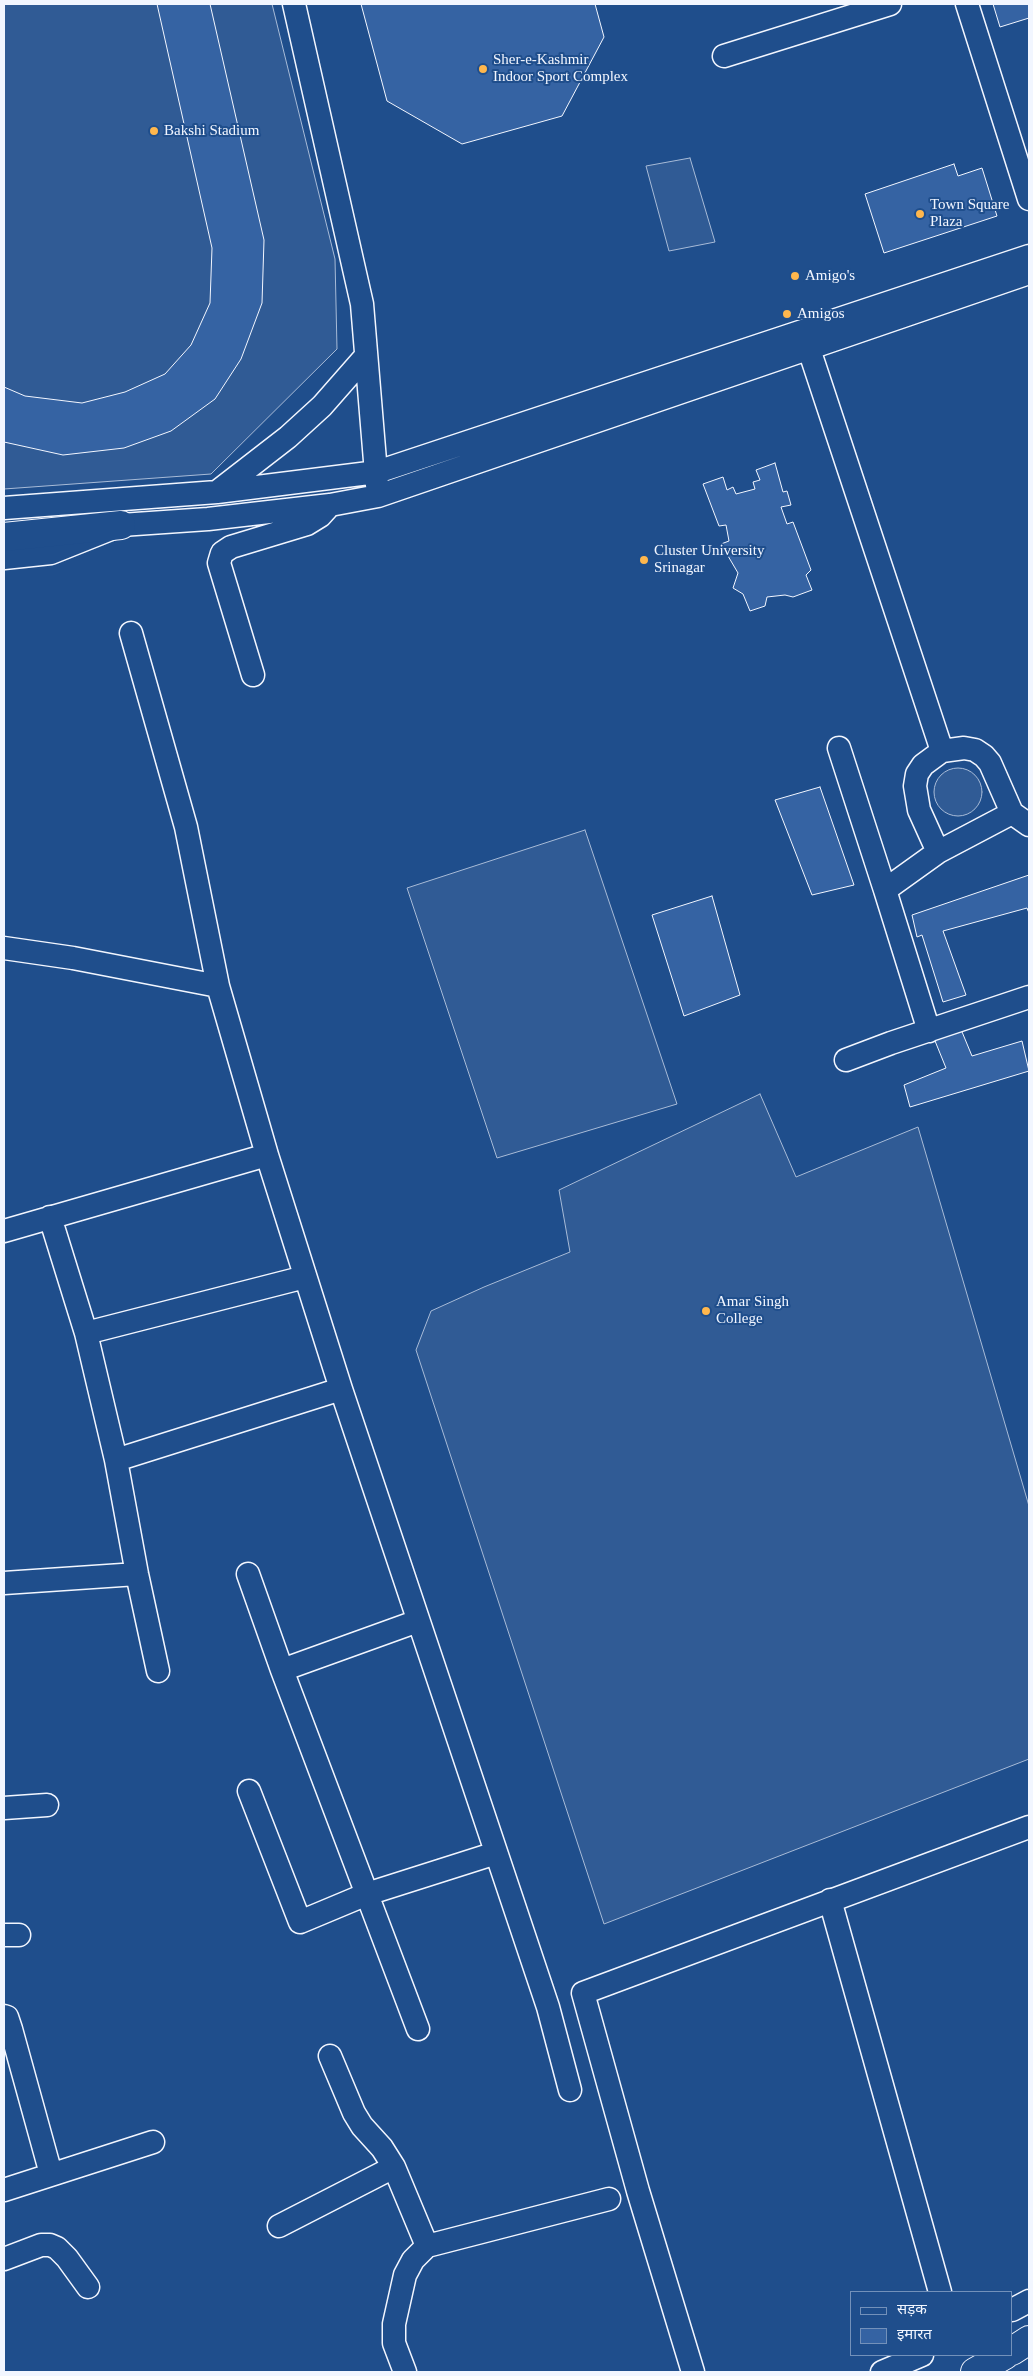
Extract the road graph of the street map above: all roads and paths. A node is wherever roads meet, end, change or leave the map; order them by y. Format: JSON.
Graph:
{"nodes":[{"id":1,"x":294,"y":4,"type":"edge"},
{"id":2,"x":890,"y":4,"type":"edge"},
{"id":3,"x":967,"y":4,"type":"edge"},
{"id":4,"x":724,"y":56,"type":"dead end"},
{"id":5,"x":1029,"y":200,"type":"edge"},
{"id":6,"x":1029,"y":256,"type":"edge"},
{"id":7,"x":1029,"y":273,"type":"edge"},
{"id":8,"x":807,"y":341,"type":"junction"},
{"id":9,"x":365,"y":357,"type":"junction"},
{"id":10,"x":377,"y":472,"type":"junction"},
{"id":11,"x":217,"y":492,"type":"junction"},
{"id":12,"x":378,"y":496,"type":"junction"},
{"id":13,"x":330,"y":505,"type":"junction"},
{"id":14,"x":4,"y":508,"type":"edge"},
{"id":15,"x":121,"y":525,"type":"junction"},
{"id":16,"x":4,"y":537,"type":"edge"},
{"id":17,"x":4,"y":558,"type":"edge"},
{"id":18,"x":131,"y":633,"type":"dead end"},
{"id":19,"x":253,"y":675,"type":"dead end"},
{"id":20,"x":839,"y":748,"type":"dead end"},
{"id":21,"x":942,"y":751,"type":"junction"},
{"id":22,"x":1021,"y":819,"type":"edge"},
{"id":23,"x":938,"y":852,"type":"junction"},
{"id":24,"x":885,"y":890,"type":"junction"},
{"id":25,"x":4,"y":948,"type":"edge"},
{"id":26,"x":218,"y":986,"type":"junction"},
{"id":27,"x":1029,"y":997,"type":"edge"},
{"id":28,"x":929,"y":1031,"type":"junction"},
{"id":29,"x":846,"y":1060,"type":"dead end"},
{"id":30,"x":267,"y":1155,"type":"junction"},
{"id":31,"x":50,"y":1217,"type":"junction"},
{"id":32,"x":4,"y":1232,"type":"edge"},
{"id":33,"x":305,"y":1278,"type":"junction"},
{"id":34,"x":86,"y":1333,"type":"junction"},
{"id":35,"x":341,"y":1389,"type":"junction"},
{"id":36,"x":116,"y":1460,"type":"junction"},
{"id":37,"x":137,"y":1574,"type":"junction"},
{"id":38,"x":248,"y":1574,"type":"dead end"},
{"id":39,"x":4,"y":1583,"type":"edge"},
{"id":40,"x":418,"y":1621,"type":"junction"},
{"id":41,"x":282,"y":1670,"type":"junction"},
{"id":42,"x":158,"y":1671,"type":"dead end"},
{"id":43,"x":249,"y":1791,"type":"dead end"},
{"id":44,"x":47,"y":1805,"type":"dead end"},
{"id":45,"x":4,"y":1808,"type":"edge"},
{"id":46,"x":1029,"y":1827,"type":"edge"},
{"id":47,"x":496,"y":1853,"type":"junction"},
{"id":48,"x":367,"y":1894,"type":"junction"},
{"id":49,"x":830,"y":1900,"type":"junction"},
{"id":50,"x":4,"y":2016,"type":"edge"},
{"id":51,"x":418,"y":2029,"type":"dead end"},
{"id":52,"x":330,"y":2056,"type":"dead end"},
{"id":53,"x":570,"y":2090,"type":"dead end"},
{"id":54,"x":153,"y":2142,"type":"dead end"},
{"id":55,"x":394,"y":2167,"type":"junction"},
{"id":56,"x":51,"y":2174,"type":"junction"},
{"id":57,"x":4,"y":2190,"type":"edge"},
{"id":58,"x":609,"y":2199,"type":"dead end"},
{"id":59,"x":279,"y":2226,"type":"dead end"},
{"id":60,"x":426,"y":2246,"type":"junction"},
{"id":61,"x":4,"y":2259,"type":"edge"},
{"id":62,"x":88,"y":2288,"type":"dead end"},
{"id":63,"x":940,"y":2291,"type":"edge"},
{"id":64,"x":1029,"y":2301,"type":"edge"},
{"id":65,"x":1013,"y":2309,"type":"edge"},
{"id":66,"x":1029,"y":2340,"type":"edge"},
{"id":67,"x":1013,"y":2349,"type":"edge"},
{"id":68,"x":920,"y":2356,"type":"edge"},
{"id":69,"x":1003,"y":2356,"type":"edge"},
{"id":70,"x":405,"y":2372,"type":"edge"},
{"id":71,"x":693,"y":2372,"type":"edge"},
{"id":72,"x":882,"y":2372,"type":"edge"},
{"id":73,"x":975,"y":2372,"type":"edge"}],
"edges":[{"from":1,"to":9,"type":"street"},
{"from":2,"to":4,"type":"street"},
{"from":3,"to":5,"type":"street"},
{"from":6,"to":8,"type":"street"},
{"from":7,"to":8,"type":"street"},
{"from":8,"to":10,"type":"street"},
{"from":8,"to":12,"type":"street"},
{"from":8,"to":21,"type":"street"},
{"from":9,"to":10,"type":"street"},
{"from":9,"to":11,"type":"street"},
{"from":10,"to":11,"type":"street"},
{"from":10,"to":12,"type":"street"},
{"from":11,"to":14,"type":"street"},
{"from":12,"to":13,"type":"street"},
{"from":13,"to":15,"type":"street"},
{"from":13,"to":19,"type":"street"},
{"from":15,"to":16,"type":"main road"},
{"from":15,"to":17,"type":"street"},
{"from":18,"to":26,"type":"street"},
{"from":20,"to":24,"type":"street"},
{"from":21,"to":22,"type":"street"},
{"from":21,"to":23,"type":"street"},
{"from":22,"to":23,"type":"street"},
{"from":23,"to":24,"type":"street"},
{"from":24,"to":28,"type":"street"},
{"from":25,"to":26,"type":"street"},
{"from":26,"to":30,"type":"street"},
{"from":27,"to":28,"type":"street"},
{"from":28,"to":29,"type":"street"},
{"from":30,"to":31,"type":"street"},
{"from":30,"to":33,"type":"street"},
{"from":31,"to":32,"type":"street"},
{"from":31,"to":34,"type":"street"},
{"from":33,"to":34,"type":"street"},
{"from":33,"to":35,"type":"street"},
{"from":34,"to":36,"type":"street"},
{"from":35,"to":36,"type":"street"},
{"from":35,"to":40,"type":"street"},
{"from":36,"to":37,"type":"street"},
{"from":37,"to":39,"type":"street"},
{"from":37,"to":42,"type":"street"},
{"from":38,"to":41,"type":"street"},
{"from":40,"to":41,"type":"street"},
{"from":40,"to":47,"type":"street"},
{"from":41,"to":48,"type":"street"},
{"from":43,"to":48,"type":"street"},
{"from":44,"to":45,"type":"street"},
{"from":46,"to":49,"type":"street"},
{"from":47,"to":48,"type":"street"},
{"from":47,"to":53,"type":"street"},
{"from":48,"to":51,"type":"street"},
{"from":49,"to":63,"type":"street"},
{"from":49,"to":71,"type":"street"},
{"from":50,"to":56,"type":"street"},
{"from":52,"to":55,"type":"street"},
{"from":54,"to":56,"type":"street"},
{"from":55,"to":59,"type":"street"},
{"from":55,"to":60,"type":"street"},
{"from":56,"to":57,"type":"street"},
{"from":58,"to":60,"type":"street"},
{"from":60,"to":70,"type":"street"},
{"from":61,"to":62,"type":"street"},
{"from":64,"to":65,"type":"street"},
{"from":66,"to":67,"type":"main road"},
{"from":68,"to":72,"type":"street"},
{"from":69,"to":73,"type":"main road"}]}
